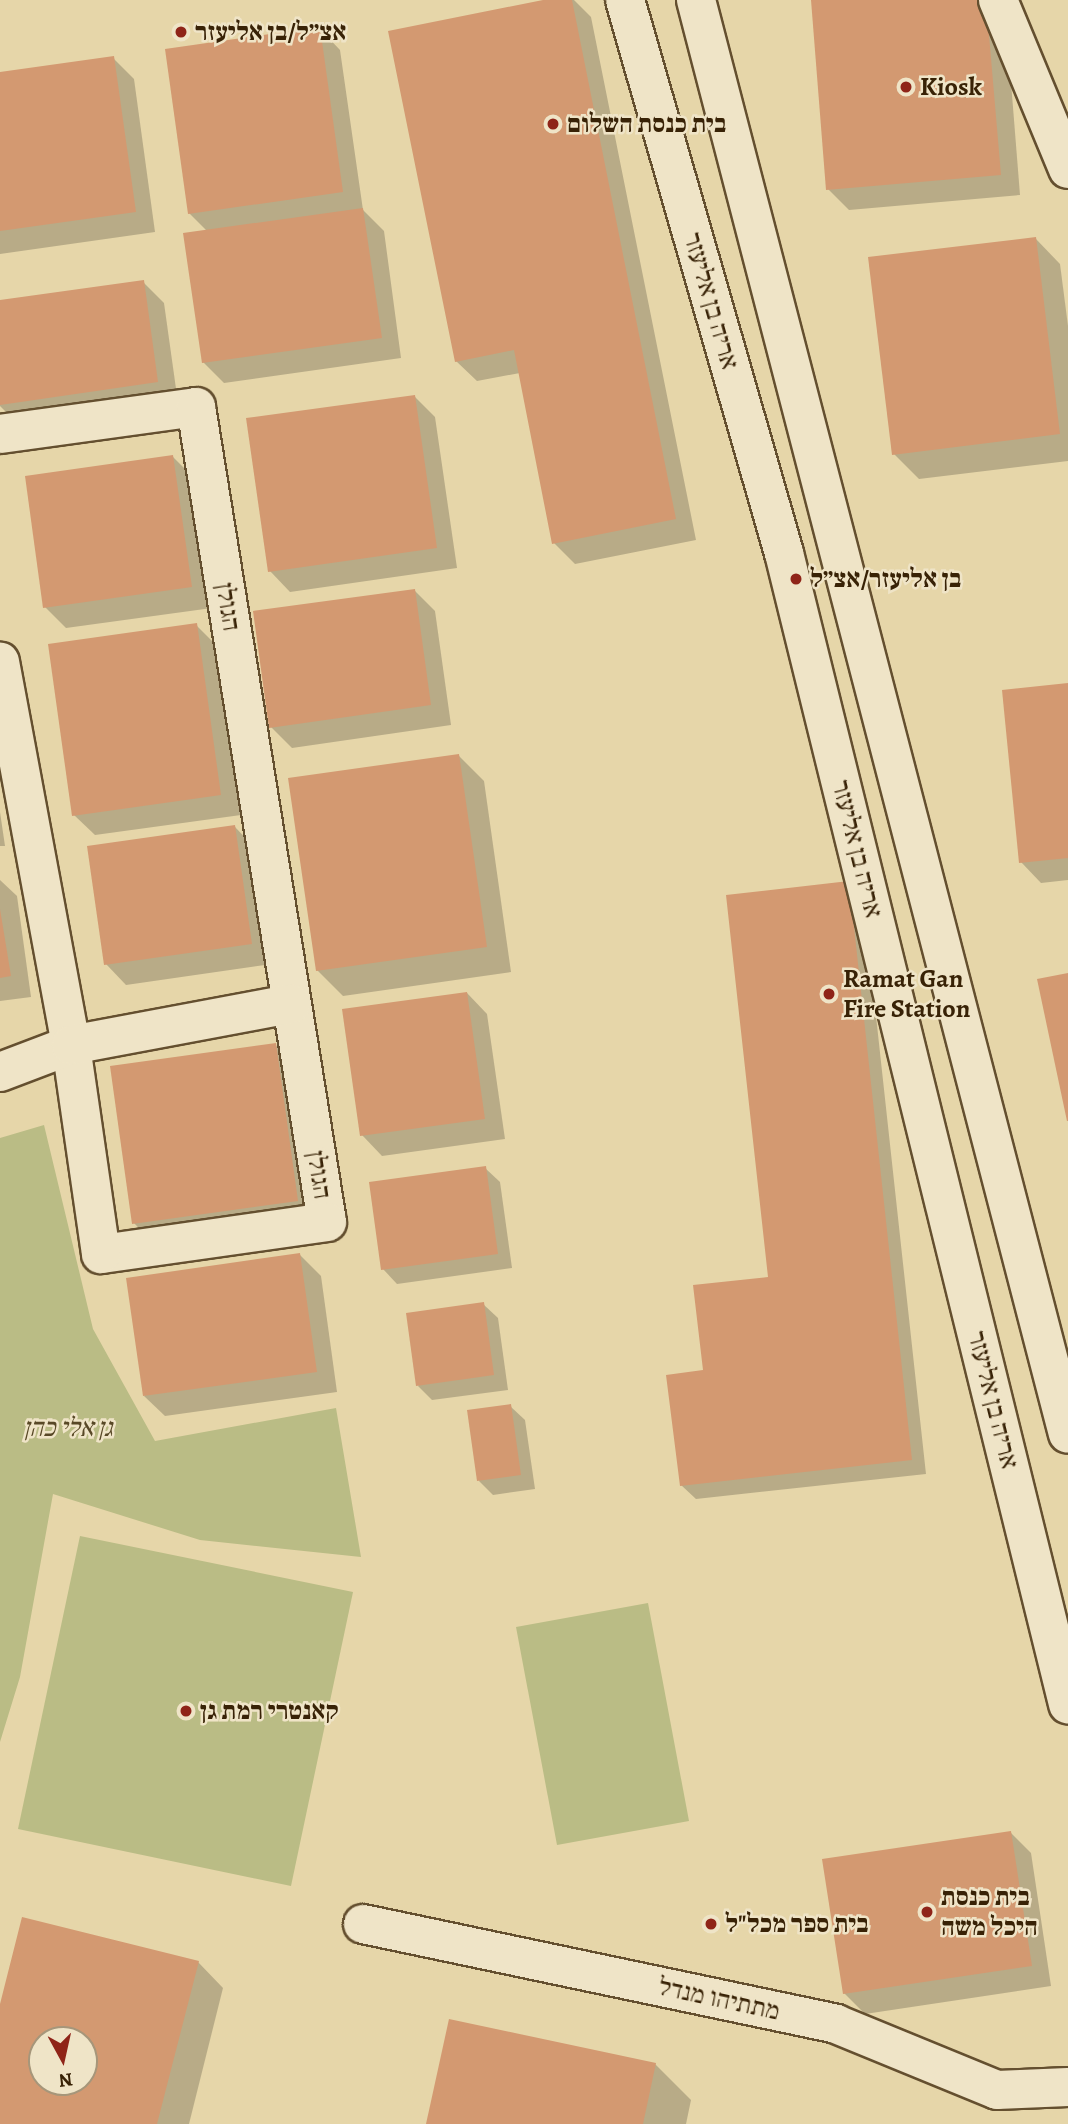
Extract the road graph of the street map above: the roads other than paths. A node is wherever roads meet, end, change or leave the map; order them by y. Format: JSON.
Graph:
{"nodes":[{"id":1,"x":625,"y":0,"type":"edge"},
{"id":2,"x":696,"y":0,"type":"edge"},
{"id":3,"x":998,"y":0,"type":"edge"},
{"id":4,"x":1068,"y":169,"type":"edge"},
{"id":5,"x":0,"y":434,"type":"edge"},
{"id":6,"x":0,"y":662,"type":"edge"},
{"id":7,"x":291,"y":1004,"type":"junction"},
{"id":8,"x":71,"y":1045,"type":"junction"},
{"id":9,"x":0,"y":1072,"type":"edge"},
{"id":10,"x":1068,"y":1434,"type":"edge"},
{"id":11,"x":1065,"y":1682,"type":"edge"},
{"id":12,"x":363,"y":1924,"type":"dead end"},
{"id":13,"x":1068,"y":2087,"type":"edge"}],
"edges":[{"from":1,"to":11,"type":"street","name":"אריה בן אליעזר"},
{"from":2,"to":10,"type":"street"},
{"from":3,"to":4,"type":"street"},
{"from":5,"to":7,"type":"street","name":"הגולן"},
{"from":6,"to":8,"type":"street"},
{"from":7,"to":8,"type":"street"},
{"from":7,"to":8,"type":"street","name":"הגולן"},
{"from":8,"to":9,"type":"street"},
{"from":12,"to":13,"type":"street","name":"מתתיהו מנדל"}]}
